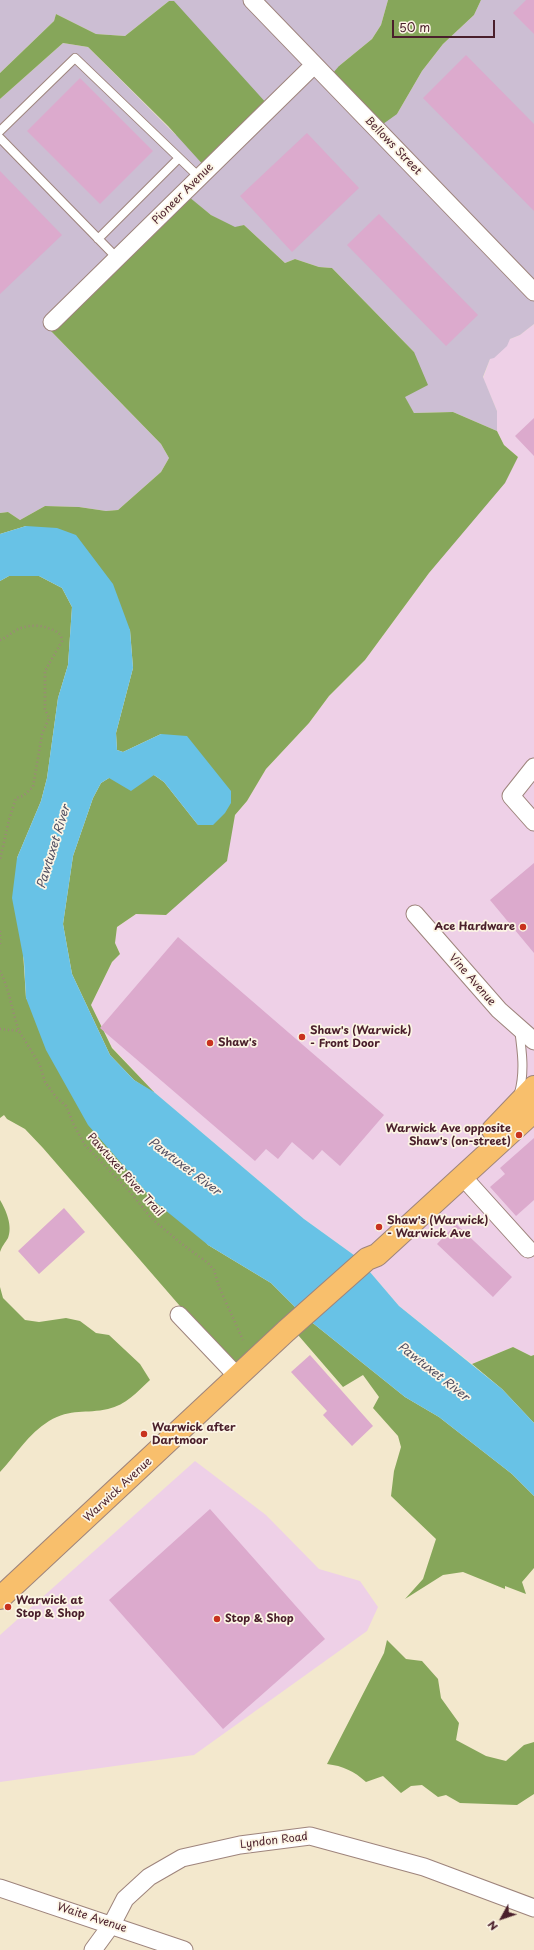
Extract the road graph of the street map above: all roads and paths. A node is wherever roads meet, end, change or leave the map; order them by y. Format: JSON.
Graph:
{"nodes":[{"id":1,"x":252,"y":0,"type":"edge"},
{"id":2,"x":314,"y":65,"type":"junction"},
{"id":3,"x":0,"y":131,"type":"edge"},
{"id":4,"x":0,"y":138,"type":"edge"},
{"id":5,"x":179,"y":158,"type":"junction"},
{"id":6,"x":199,"y":177,"type":"junction"},
{"id":7,"x":98,"y":239,"type":"junction"},
{"id":8,"x":117,"y":258,"type":"junction"},
{"id":9,"x":534,"y":292,"type":"edge"},
{"id":10,"x":52,"y":322,"type":"dead end"},
{"id":11,"x":0,"y":640,"type":"edge"},
{"id":12,"x":534,"y":767,"type":"edge"},
{"id":13,"x":534,"y":822,"type":"edge"},
{"id":14,"x":0,"y":860,"type":"edge"},
{"id":15,"x":415,"y":914,"type":"dead end"},
{"id":16,"x":0,"y":931,"type":"edge"},
{"id":17,"x":0,"y":947,"type":"edge"},
{"id":18,"x":0,"y":971,"type":"edge"},
{"id":19,"x":0,"y":1029,"type":"edge"},
{"id":20,"x":20,"y":1031,"type":"junction"},
{"id":21,"x":526,"y":1031,"type":"edge"},
{"id":22,"x":534,"y":1041,"type":"edge"},
{"id":23,"x":534,"y":1088,"type":"edge"},
{"id":24,"x":524,"y":1109,"type":"edge"},
{"id":25,"x":463,"y":1177,"type":"junction"},
{"id":26,"x":528,"y":1249,"type":"dead end"},
{"id":27,"x":365,"y":1261,"type":"junction"},
{"id":28,"x":179,"y":1315,"type":"dead end"},
{"id":29,"x":243,"y":1340,"type":"dead end"},
{"id":30,"x":238,"y":1377,"type":"junction"},
{"id":31,"x":0,"y":1598,"type":"edge"},
{"id":32,"x":0,"y":1888,"type":"edge"},
{"id":33,"x":534,"y":1908,"type":"edge"},
{"id":34,"x":112,"y":1924,"type":"junction"},
{"id":35,"x":93,"y":1950,"type":"edge"},
{"id":36,"x":184,"y":1950,"type":"edge"}],
"edges":[{"from":1,"to":2,"type":"street","name":"Bellows Street"},
{"from":2,"to":6,"type":"street","name":"Pioneer Avenue"},
{"from":2,"to":9,"type":"street","name":"Bellows Street"},
{"from":3,"to":5,"type":"lane"},
{"from":4,"to":7,"type":"lane"},
{"from":5,"to":6,"type":"lane"},
{"from":5,"to":7,"type":"lane"},
{"from":6,"to":8,"type":"street","name":"Pioneer Avenue"},
{"from":7,"to":8,"type":"lane"},
{"from":8,"to":10,"type":"street","name":"Pioneer Avenue"},
{"from":11,"to":14,"type":"path"},
{"from":12,"to":13,"type":"street"},
{"from":15,"to":21,"type":"street","name":"Vine Avenue"},
{"from":16,"to":17,"type":"path"},
{"from":18,"to":20,"type":"path","name":"Pawtuxet River Trail"},
{"from":19,"to":20,"type":"path"},
{"from":20,"to":29,"type":"path","name":"Pawtuxet River Trail"},
{"from":21,"to":22,"type":"street","name":"Vine Avenue"},
{"from":21,"to":24,"type":"lane"},
{"from":23,"to":24,"type":"main road"},
{"from":24,"to":25,"type":"main road"},
{"from":24,"to":27,"type":"main road"},
{"from":25,"to":26,"type":"street"},
{"from":25,"to":27,"type":"main road"},
{"from":27,"to":30,"type":"main road","name":"Warwick Avenue"},
{"from":28,"to":30,"type":"street"},
{"from":30,"to":31,"type":"main road","name":"Warwick Avenue"},
{"from":32,"to":34,"type":"street","name":"Waite Avenue"},
{"from":33,"to":34,"type":"street","name":"Lyndon Road"},
{"from":34,"to":35,"type":"street","name":"Lyndon Road"},
{"from":34,"to":36,"type":"street","name":"Waite Avenue"}]}
